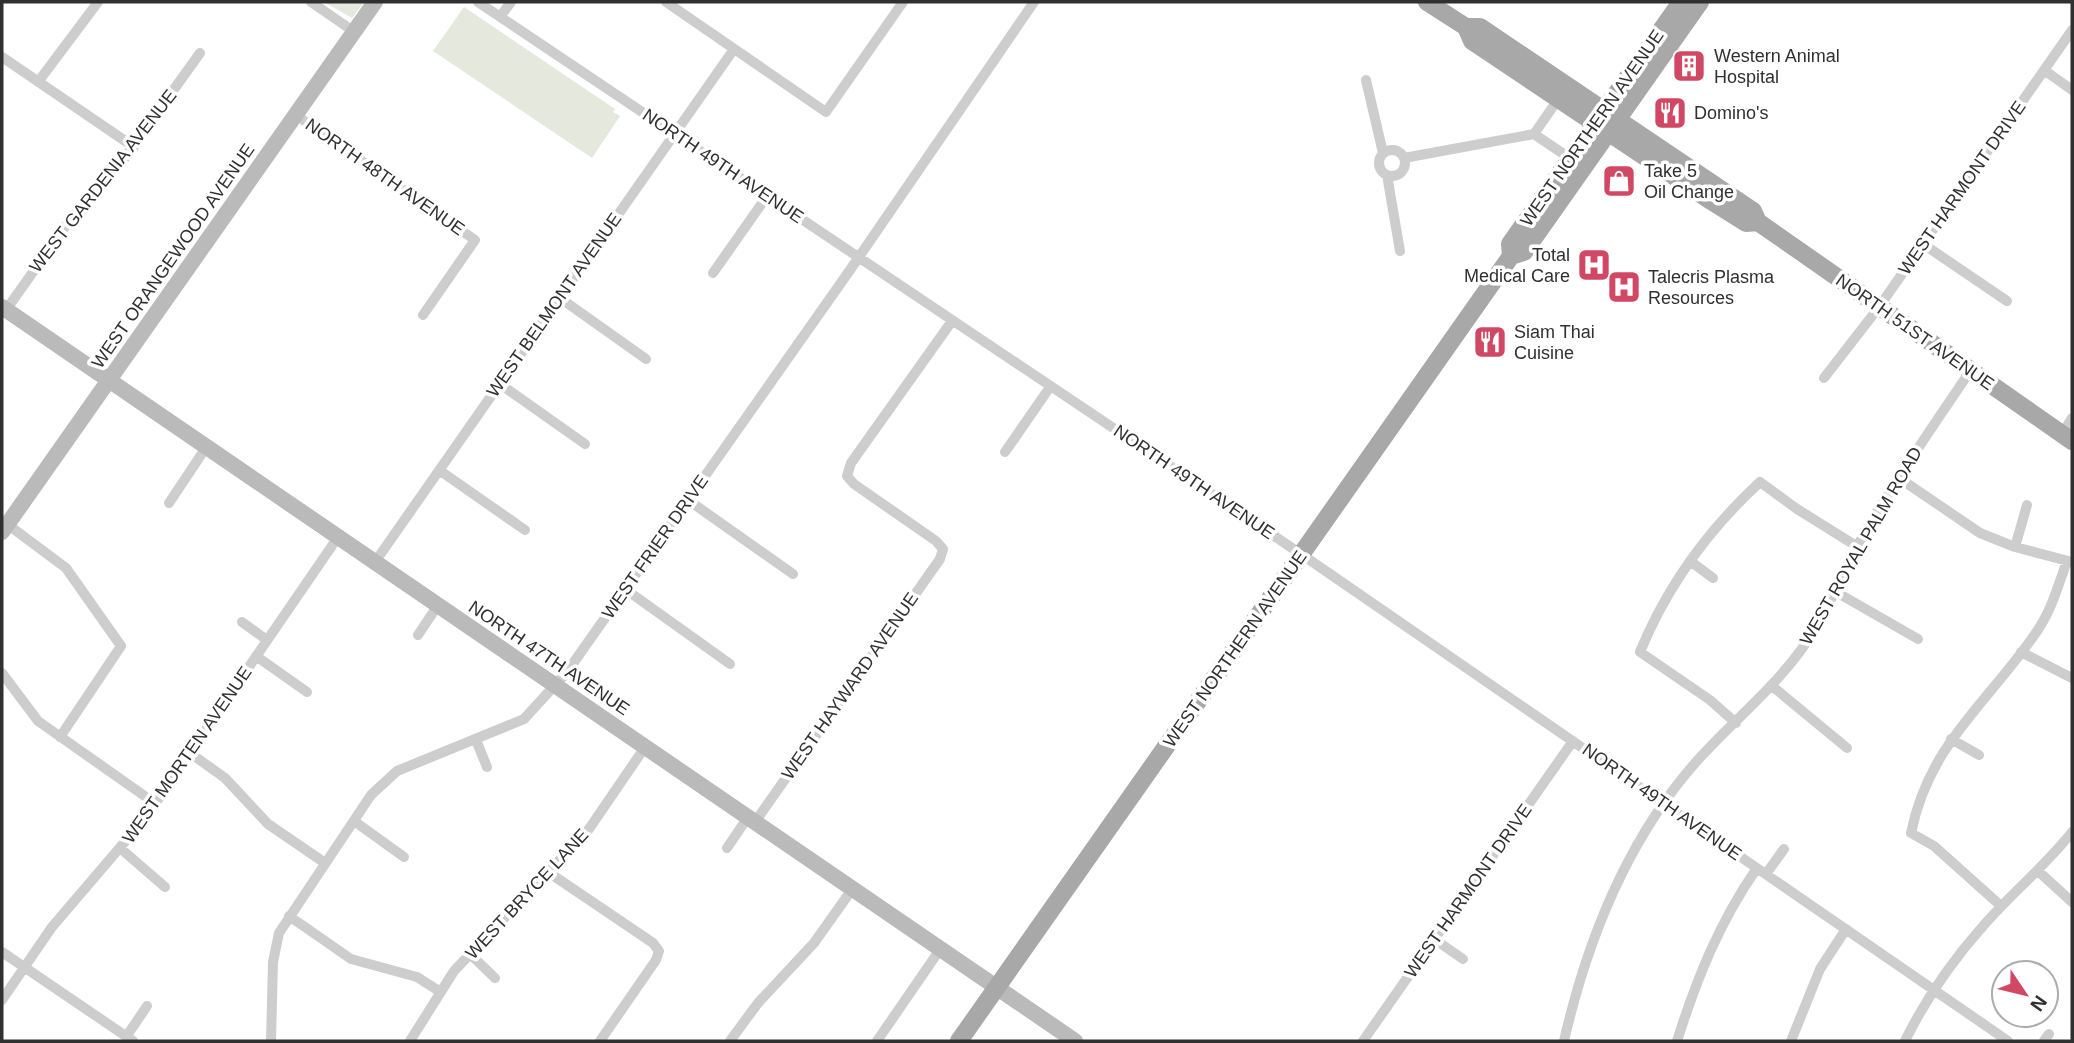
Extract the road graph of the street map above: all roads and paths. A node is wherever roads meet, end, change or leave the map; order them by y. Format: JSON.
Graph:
{"nodes":[{"id":1,"x":98,"y":2,"type":"edge"},
{"id":2,"x":311,"y":2,"type":"edge"},
{"id":3,"x":375,"y":2,"type":"edge"},
{"id":4,"x":478,"y":2,"type":"edge"},
{"id":5,"x":511,"y":2,"type":"edge"},
{"id":6,"x":666,"y":2,"type":"edge"},
{"id":7,"x":902,"y":2,"type":"edge"},
{"id":8,"x":1034,"y":2,"type":"edge"},
{"id":9,"x":1427,"y":2,"type":"edge"},
{"id":10,"x":1681,"y":2,"type":"edge"},
{"id":11,"x":1700,"y":2,"type":"edge"},
{"id":12,"x":500,"y":17,"type":"junction"},
{"id":13,"x":1466,"y":27,"type":"junction"},
{"id":14,"x":2072,"y":30,"type":"edge"},
{"id":15,"x":353,"y":31,"type":"junction"},
{"id":16,"x":734,"y":49,"type":"junction"},
{"id":17,"x":200,"y":52,"type":"dead end"},
{"id":18,"x":2,"y":57,"type":"edge"},
{"id":19,"x":2044,"y":70,"type":"junction"},
{"id":20,"x":1366,"y":80,"type":"dead end"},
{"id":21,"x":38,"y":82,"type":"junction"},
{"id":22,"x":2072,"y":90,"type":"edge"},
{"id":23,"x":1559,"y":97,"type":"junction"},
{"id":24,"x":296,"y":115,"type":"junction"},
{"id":25,"x":1607,"y":120,"type":"junction"},
{"id":26,"x":674,"y":134,"type":"junction"},
{"id":27,"x":1534,"y":134,"type":"junction"},
{"id":28,"x":134,"y":147,"type":"junction"},
{"id":29,"x":1383,"y":153,"type":"junction"},
{"id":30,"x":1404,"y":158,"type":"junction"},
{"id":31,"x":1571,"y":159,"type":"junction"},
{"id":32,"x":1387,"y":176,"type":"junction"},
{"id":33,"x":767,"y":196,"type":"junction"},
{"id":34,"x":1923,"y":244,"type":"junction"},
{"id":35,"x":1400,"y":251,"type":"dead end"},
{"id":36,"x":1511,"y":256,"type":"junction"},
{"id":37,"x":857,"y":257,"type":"junction"},
{"id":38,"x":713,"y":274,"type":"dead end"},
{"id":39,"x":560,"y":298,"type":"junction"},
{"id":40,"x":2007,"y":301,"type":"dead end"},
{"id":41,"x":1879,"y":307,"type":"junction"},
{"id":42,"x":4,"y":308,"type":"edge"},
{"id":43,"x":423,"y":315,"type":"dead end"},
{"id":44,"x":952,"y":321,"type":"junction"},
{"id":45,"x":646,"y":359,"type":"dead end"},
{"id":46,"x":1970,"y":370,"type":"junction"},
{"id":47,"x":1824,"y":378,"type":"dead end"},
{"id":48,"x":109,"y":379,"type":"junction"},
{"id":49,"x":499,"y":384,"type":"junction"},
{"id":50,"x":1051,"y":387,"type":"junction"},
{"id":51,"x":2072,"y":418,"type":"edge"},
{"id":52,"x":2067,"y":437,"type":"edge"},
{"id":53,"x":585,"y":444,"type":"dead end"},
{"id":54,"x":207,"y":446,"type":"junction"},
{"id":55,"x":1005,"y":452,"type":"dead end"},
{"id":56,"x":439,"y":470,"type":"junction"},
{"id":57,"x":1899,"y":478,"type":"junction"},
{"id":58,"x":688,"y":500,"type":"junction"},
{"id":59,"x":169,"y":503,"type":"dead end"},
{"id":60,"x":2027,"y":505,"type":"dead end"},
{"id":61,"x":5,"y":528,"type":"edge"},
{"id":62,"x":525,"y":530,"type":"dead end"},
{"id":63,"x":338,"y":537,"type":"junction"},
{"id":64,"x":1858,"y":547,"type":"junction"},
{"id":65,"x":2015,"y":547,"type":"junction"},
{"id":66,"x":1301,"y":554,"type":"junction"},
{"id":67,"x":1689,"y":561,"type":"junction"},
{"id":68,"x":2070,"y":561,"type":"edge"},
{"id":69,"x":375,"y":562,"type":"junction"},
{"id":70,"x":793,"y":574,"type":"dead end"},
{"id":71,"x":1713,"y":578,"type":"dead end"},
{"id":72,"x":625,"y":589,"type":"junction"},
{"id":73,"x":1836,"y":592,"type":"junction"},
{"id":74,"x":438,"y":605,"type":"junction"},
{"id":75,"x":242,"y":622,"type":"dead end"},
{"id":76,"x":418,"y":635,"type":"dead end"},
{"id":77,"x":1918,"y":639,"type":"dead end"},
{"id":78,"x":267,"y":640,"type":"junction"},
{"id":79,"x":2021,"y":652,"type":"junction"},
{"id":80,"x":256,"y":656,"type":"junction"},
{"id":81,"x":730,"y":664,"type":"dead end"},
{"id":82,"x":2,"y":673,"type":"edge"},
{"id":83,"x":2072,"y":678,"type":"edge"},
{"id":84,"x":554,"y":685,"type":"junction"},
{"id":85,"x":1772,"y":687,"type":"junction"},
{"id":86,"x":307,"y":692,"type":"dead end"},
{"id":87,"x":1736,"y":723,"type":"junction"},
{"id":88,"x":60,"y":737,"type":"junction"},
{"id":89,"x":1951,"y":738,"type":"junction"},
{"id":90,"x":476,"y":740,"type":"junction"},
{"id":91,"x":1573,"y":741,"type":"junction"},
{"id":92,"x":645,"y":747,"type":"junction"},
{"id":93,"x":1847,"y":748,"type":"dead end"},
{"id":94,"x":190,"y":753,"type":"junction"},
{"id":95,"x":1979,"y":755,"type":"dead end"},
{"id":96,"x":487,"y":767,"type":"dead end"},
{"id":97,"x":156,"y":804,"type":"junction"},
{"id":98,"x":1665,"y":804,"type":"junction"},
{"id":99,"x":752,"y":819,"type":"junction"},
{"id":100,"x":354,"y":821,"type":"junction"},
{"id":101,"x":2072,"y":832,"type":"edge"},
{"id":102,"x":120,"y":848,"type":"junction"},
{"id":103,"x":727,"y":848,"type":"dead end"},
{"id":104,"x":1784,"y":849,"type":"dead end"},
{"id":105,"x":404,"y":857,"type":"dead end"},
{"id":106,"x":325,"y":863,"type":"junction"},
{"id":107,"x":1756,"y":868,"type":"junction"},
{"id":108,"x":548,"y":872,"type":"junction"},
{"id":109,"x":2038,"y":872,"type":"junction"},
{"id":110,"x":1766,"y":874,"type":"junction"},
{"id":111,"x":165,"y":887,"type":"dead end"},
{"id":112,"x":853,"y":888,"type":"junction"},
{"id":113,"x":2072,"y":902,"type":"edge"},
{"id":114,"x":2001,"y":906,"type":"junction"},
{"id":115,"x":289,"y":916,"type":"junction"},
{"id":116,"x":1846,"y":929,"type":"junction"},
{"id":117,"x":1434,"y":939,"type":"junction"},
{"id":118,"x":941,"y":948,"type":"junction"},
{"id":119,"x":2,"y":952,"type":"edge"},
{"id":120,"x":470,"y":954,"type":"junction"},
{"id":121,"x":1463,"y":959,"type":"dead end"},
{"id":122,"x":24,"y":968,"type":"junction"},
{"id":123,"x":495,"y":978,"type":"dead end"},
{"id":124,"x":997,"y":987,"type":"junction"},
{"id":125,"x":439,"y":991,"type":"junction"},
{"id":126,"x":1934,"y":991,"type":"junction"},
{"id":127,"x":2,"y":1000,"type":"edge"},
{"id":128,"x":147,"y":1006,"type":"dead end"},
{"id":129,"x":124,"y":1038,"type":"edge"},
{"id":130,"x":271,"y":1041,"type":"edge"},
{"id":131,"x":410,"y":1041,"type":"edge"},
{"id":132,"x":600,"y":1041,"type":"edge"},
{"id":133,"x":730,"y":1041,"type":"edge"},
{"id":134,"x":877,"y":1041,"type":"edge"},
{"id":135,"x":959,"y":1041,"type":"edge"},
{"id":136,"x":1075,"y":1041,"type":"edge"},
{"id":137,"x":1363,"y":1041,"type":"edge"},
{"id":138,"x":1564,"y":1041,"type":"edge"},
{"id":139,"x":1677,"y":1041,"type":"edge"},
{"id":140,"x":1791,"y":1041,"type":"edge"},
{"id":141,"x":1905,"y":1041,"type":"edge"},
{"id":142,"x":2008,"y":1041,"type":"edge"}],
"edges":[{"from":1,"to":21,"type":"street"},
{"from":2,"to":15,"type":"street"},
{"from":3,"to":15,"type":"street","name":"WEST ORANGEWOOD AVENUE"},
{"from":4,"to":12,"type":"street","name":"NORTH 49TH AVENUE"},
{"from":5,"to":12,"type":"street"},
{"from":6,"to":16,"type":"street"},
{"from":7,"to":16,"type":"street"},
{"from":8,"to":37,"type":"street","name":"WEST FRIER DRIVE"},
{"from":9,"to":13,"type":"main road","name":"NORTH 51ST AVENUE"},
{"from":10,"to":25,"type":"main road","name":"WEST NORTHERN AVENUE"},
{"from":11,"to":25,"type":"main road","name":"WEST NORTHERN AVENUE"},
{"from":12,"to":26,"type":"street","name":"NORTH 49TH AVENUE"},
{"from":13,"to":23,"type":"main road","name":"NORTH 51ST AVENUE"},
{"from":13,"to":25,"type":"main road","name":"NORTH 51ST AVENUE"},
{"from":14,"to":19,"type":"street","name":"WEST HARMONT DRIVE"},
{"from":15,"to":24,"type":"street","name":"WEST ORANGEWOOD AVENUE"},
{"from":16,"to":26,"type":"street","name":"WEST BELMONT AVENUE"},
{"from":17,"to":28,"type":"street","name":"WEST GARDENIA AVENUE"},
{"from":18,"to":21,"type":"street"},
{"from":19,"to":22,"type":"street"},
{"from":19,"to":34,"type":"street","name":"WEST HARMONT DRIVE"},
{"from":20,"to":29,"type":"street"},
{"from":21,"to":28,"type":"street"},
{"from":23,"to":25,"type":"main road","name":"NORTH 51ST AVENUE"},
{"from":23,"to":27,"type":"street"},
{"from":24,"to":43,"type":"street","name":"NORTH 48TH AVENUE"},
{"from":24,"to":48,"type":"street","name":"WEST ORANGEWOOD AVENUE"},
{"from":25,"to":31,"type":"main road","name":"WEST NORTHERN AVENUE"},
{"from":25,"to":36,"type":"main road","name":"WEST NORTHERN AVENUE"},
{"from":25,"to":41,"type":"main road","name":"NORTH 51ST AVENUE"},
{"from":26,"to":33,"type":"street","name":"NORTH 49TH AVENUE"},
{"from":26,"to":39,"type":"street","name":"WEST BELMONT AVENUE"},
{"from":27,"to":30,"type":"street"},
{"from":27,"to":31,"type":"street"},
{"from":28,"to":42,"type":"street","name":"WEST GARDENIA AVENUE"},
{"from":29,"to":30,"type":"street"},
{"from":29,"to":32,"type":"street"},
{"from":30,"to":32,"type":"street"},
{"from":31,"to":36,"type":"main road","name":"WEST NORTHERN AVENUE"},
{"from":32,"to":35,"type":"street"},
{"from":33,"to":37,"type":"street","name":"NORTH 49TH AVENUE"},
{"from":33,"to":38,"type":"street"},
{"from":34,"to":40,"type":"street"},
{"from":34,"to":41,"type":"street","name":"WEST HARMONT DRIVE"},
{"from":36,"to":66,"type":"main road","name":"WEST NORTHERN AVENUE"},
{"from":37,"to":44,"type":"street","name":"NORTH 49TH AVENUE"},
{"from":37,"to":58,"type":"street","name":"WEST FRIER DRIVE"},
{"from":39,"to":45,"type":"street"},
{"from":39,"to":49,"type":"street","name":"WEST BELMONT AVENUE"},
{"from":41,"to":46,"type":"main road","name":"NORTH 51ST AVENUE"},
{"from":41,"to":47,"type":"street","name":"WEST HARMONT DRIVE"},
{"from":42,"to":48,"type":"street","name":"NORTH 47TH AVENUE"},
{"from":44,"to":50,"type":"street","name":"NORTH 49TH AVENUE"},
{"from":44,"to":99,"type":"street","name":"WEST HAYWARD AVENUE"},
{"from":46,"to":52,"type":"main road","name":"NORTH 51ST AVENUE"},
{"from":46,"to":57,"type":"street","name":"WEST ROYAL PALM ROAD"},
{"from":48,"to":54,"type":"street","name":"NORTH 47TH AVENUE"},
{"from":48,"to":61,"type":"street","name":"WEST ORANGEWOOD AVENUE"},
{"from":49,"to":53,"type":"street"},
{"from":49,"to":56,"type":"street","name":"WEST BELMONT AVENUE"},
{"from":50,"to":55,"type":"street"},
{"from":50,"to":66,"type":"street","name":"NORTH 49TH AVENUE"},
{"from":51,"to":52,"type":"street"},
{"from":54,"to":59,"type":"street"},
{"from":54,"to":63,"type":"street","name":"NORTH 47TH AVENUE"},
{"from":56,"to":62,"type":"street"},
{"from":56,"to":69,"type":"street","name":"WEST BELMONT AVENUE"},
{"from":57,"to":64,"type":"street","name":"WEST ROYAL PALM ROAD"},
{"from":57,"to":65,"type":"street"},
{"from":58,"to":70,"type":"street"},
{"from":58,"to":72,"type":"street","name":"WEST FRIER DRIVE"},
{"from":60,"to":65,"type":"street"},
{"from":61,"to":88,"type":"street"},
{"from":63,"to":69,"type":"street","name":"NORTH 47TH AVENUE"},
{"from":63,"to":78,"type":"street","name":"WEST MORTEN AVENUE"},
{"from":64,"to":67,"type":"street"},
{"from":64,"to":73,"type":"street","name":"WEST ROYAL PALM ROAD"},
{"from":65,"to":68,"type":"street"},
{"from":66,"to":91,"type":"street","name":"NORTH 49TH AVENUE"},
{"from":66,"to":124,"type":"main road","name":"WEST NORTHERN AVENUE"},
{"from":67,"to":71,"type":"street"},
{"from":67,"to":87,"type":"street"},
{"from":68,"to":79,"type":"street"},
{"from":69,"to":74,"type":"street","name":"NORTH 47TH AVENUE"},
{"from":72,"to":81,"type":"street"},
{"from":72,"to":84,"type":"street","name":"WEST FRIER DRIVE"},
{"from":73,"to":77,"type":"street"},
{"from":73,"to":85,"type":"street","name":"WEST ROYAL PALM ROAD"},
{"from":74,"to":76,"type":"street"},
{"from":74,"to":84,"type":"street","name":"NORTH 47TH AVENUE"},
{"from":75,"to":78,"type":"street"},
{"from":78,"to":80,"type":"street","name":"WEST MORTEN AVENUE"},
{"from":79,"to":83,"type":"street"},
{"from":79,"to":89,"type":"street"},
{"from":80,"to":86,"type":"street"},
{"from":80,"to":94,"type":"street","name":"WEST MORTEN AVENUE"},
{"from":82,"to":88,"type":"street"},
{"from":84,"to":90,"type":"street","name":"WEST FRIER DRIVE"},
{"from":84,"to":92,"type":"street","name":"NORTH 47TH AVENUE"},
{"from":85,"to":87,"type":"street","name":"WEST ROYAL PALM ROAD"},
{"from":85,"to":93,"type":"street"},
{"from":87,"to":98,"type":"street","name":"WEST ROYAL PALM ROAD"},
{"from":88,"to":97,"type":"street"},
{"from":89,"to":95,"type":"street"},
{"from":89,"to":114,"type":"street"},
{"from":90,"to":96,"type":"street"},
{"from":90,"to":100,"type":"street","name":"WEST FRIER DRIVE"},
{"from":91,"to":98,"type":"street","name":"NORTH 49TH AVENUE"},
{"from":91,"to":117,"type":"street","name":"WEST HARMONT DRIVE"},
{"from":92,"to":99,"type":"street","name":"NORTH 47TH AVENUE"},
{"from":92,"to":108,"type":"street","name":"WEST BRYCE LANE"},
{"from":94,"to":97,"type":"street","name":"WEST MORTEN AVENUE"},
{"from":94,"to":106,"type":"street"},
{"from":97,"to":102,"type":"street","name":"WEST MORTEN AVENUE"},
{"from":98,"to":107,"type":"street","name":"NORTH 49TH AVENUE"},
{"from":98,"to":138,"type":"street","name":"WEST ROYAL PALM ROAD"},
{"from":99,"to":103,"type":"street","name":"WEST HAYWARD AVENUE"},
{"from":99,"to":112,"type":"street","name":"NORTH 47TH AVENUE"},
{"from":100,"to":105,"type":"street"},
{"from":100,"to":106,"type":"street","name":"WEST FRIER DRIVE"},
{"from":101,"to":109,"type":"street"},
{"from":102,"to":111,"type":"street"},
{"from":102,"to":122,"type":"street","name":"WEST MORTEN AVENUE"},
{"from":104,"to":110,"type":"street"},
{"from":106,"to":115,"type":"street","name":"WEST FRIER DRIVE"},
{"from":107,"to":110,"type":"street","name":"NORTH 49TH AVENUE"},
{"from":107,"to":139,"type":"street"},
{"from":108,"to":120,"type":"street","name":"WEST BRYCE LANE"},
{"from":108,"to":132,"type":"street"},
{"from":109,"to":113,"type":"street"},
{"from":109,"to":114,"type":"street"},
{"from":110,"to":116,"type":"street","name":"NORTH 49TH AVENUE"},
{"from":112,"to":118,"type":"street","name":"NORTH 47TH AVENUE"},
{"from":112,"to":133,"type":"street"},
{"from":114,"to":126,"type":"street"},
{"from":115,"to":125,"type":"street"},
{"from":115,"to":130,"type":"street","name":"WEST FRIER DRIVE"},
{"from":116,"to":126,"type":"street","name":"NORTH 49TH AVENUE"},
{"from":116,"to":140,"type":"street"},
{"from":117,"to":121,"type":"street"},
{"from":117,"to":137,"type":"street","name":"WEST HARMONT DRIVE"},
{"from":118,"to":124,"type":"street","name":"NORTH 47TH AVENUE"},
{"from":118,"to":134,"type":"street"},
{"from":119,"to":122,"type":"street"},
{"from":120,"to":123,"type":"street"},
{"from":120,"to":125,"type":"street","name":"WEST BRYCE LANE"},
{"from":122,"to":127,"type":"street","name":"WEST MORTEN AVENUE"},
{"from":122,"to":129,"type":"street"},
{"from":124,"to":135,"type":"main road","name":"WEST NORTHERN AVENUE"},
{"from":124,"to":136,"type":"street","name":"NORTH 47TH AVENUE"},
{"from":125,"to":131,"type":"street","name":"WEST BRYCE LANE"},
{"from":126,"to":141,"type":"street"},
{"from":126,"to":142,"type":"street","name":"NORTH 49TH AVENUE"},
{"from":128,"to":129,"type":"street"}]}
